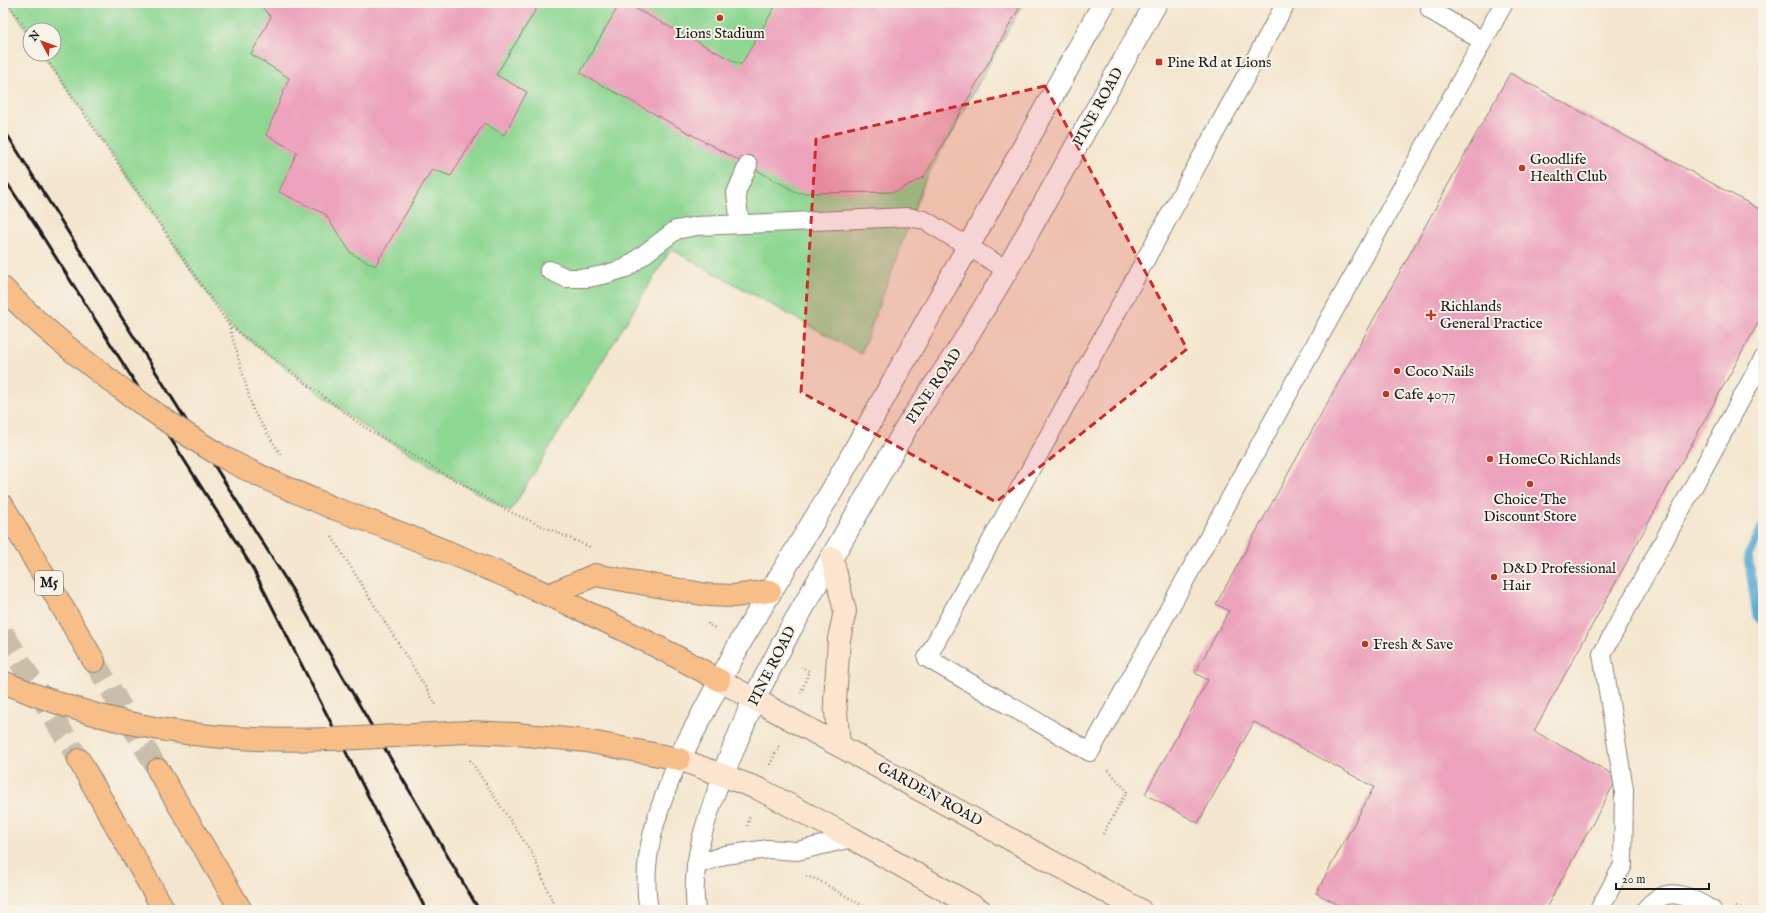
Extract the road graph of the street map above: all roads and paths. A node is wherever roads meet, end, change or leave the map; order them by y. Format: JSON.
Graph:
{"nodes":[{"id":1,"x":8,"y":3,"type":"edge"},
{"id":2,"x":1104,"y":3,"type":"edge"},
{"id":3,"x":1156,"y":3,"type":"edge"},
{"id":4,"x":1286,"y":3,"type":"edge"},
{"id":5,"x":1434,"y":3,"type":"edge"},
{"id":6,"x":1504,"y":3,"type":"edge"},
{"id":7,"x":22,"y":23,"type":"edge"},
{"id":8,"x":1483,"y":41,"type":"junction"},
{"id":9,"x":748,"y":165,"type":"dead end"},
{"id":10,"x":740,"y":224,"type":"junction"},
{"id":11,"x":968,"y":248,"type":"junction"},
{"id":12,"x":549,"y":270,"type":"dead end"},
{"id":13,"x":1007,"y":270,"type":"junction"},
{"id":14,"x":3,"y":288,"type":"edge"},
{"id":15,"x":1763,"y":359,"type":"edge"},
{"id":16,"x":3,"y":506,"type":"edge"},
{"id":17,"x":832,"y":558,"type":"junction"},
{"id":18,"x":770,"y":592,"type":"junction"},
{"id":19,"x":549,"y":594,"type":"junction"},
{"id":20,"x":94,"y":661,"type":"tunnel mouth"},
{"id":21,"x":719,"y":680,"type":"junction"},
{"id":22,"x":3,"y":682,"type":"edge"},
{"id":23,"x":754,"y":699,"type":"junction"},
{"id":24,"x":839,"y":745,"type":"junction"},
{"id":25,"x":679,"y":759,"type":"junction"},
{"id":26,"x":79,"y":760,"type":"tunnel mouth"},
{"id":27,"x":158,"y":770,"type":"tunnel mouth"},
{"id":28,"x":723,"y":774,"type":"junction"},
{"id":29,"x":1127,"y":791,"type":"dead end"},
{"id":30,"x":1103,"y":834,"type":"dead end"},
{"id":31,"x":852,"y":838,"type":"junction"},
{"id":32,"x":696,"y":865,"type":"junction"},
{"id":33,"x":164,"y":910,"type":"edge"},
{"id":34,"x":241,"y":910,"type":"edge"},
{"id":35,"x":649,"y":910,"type":"edge"},
{"id":36,"x":696,"y":910,"type":"edge"},
{"id":37,"x":980,"y":910,"type":"edge"},
{"id":38,"x":1140,"y":910,"type":"edge"},
{"id":39,"x":1599,"y":910,"type":"edge"},
{"id":40,"x":1645,"y":910,"type":"edge"},
{"id":41,"x":1712,"y":910,"type":"edge"}],
"edges":[{"from":1,"to":7,"type":"path"},
{"from":2,"to":11,"type":"street"},
{"from":3,"to":13,"type":"street","name":"PINE ROAD"},
{"from":4,"to":8,"type":"lane"},
{"from":5,"to":8,"type":"lane"},
{"from":6,"to":8,"type":"lane"},
{"from":9,"to":10,"type":"lane"},
{"from":10,"to":11,"type":"lane"},
{"from":10,"to":12,"type":"lane"},
{"from":11,"to":13,"type":"lane"},
{"from":11,"to":18,"type":"street"},
{"from":13,"to":17,"type":"street","name":"PINE ROAD"},
{"from":14,"to":19,"type":"highway","bridge":true},
{"from":15,"to":39,"type":"lane"},
{"from":16,"to":20,"type":"highway","number":"M5"},
{"from":17,"to":23,"type":"street","name":"PINE ROAD"},
{"from":17,"to":24,"type":"main road"},
{"from":18,"to":19,"type":"highway"},
{"from":18,"to":21,"type":"street"},
{"from":19,"to":21,"type":"highway"},
{"from":21,"to":23,"type":"main road","name":"GARDEN ROAD"},
{"from":21,"to":25,"type":"street"},
{"from":22,"to":25,"type":"highway","bridge":true},
{"from":23,"to":24,"type":"main road","name":"GARDEN ROAD"},
{"from":23,"to":28,"type":"street","name":"PINE ROAD"},
{"from":24,"to":38,"type":"main road","name":"GARDEN ROAD"},
{"from":25,"to":28,"type":"main road"},
{"from":25,"to":35,"type":"lane"},
{"from":26,"to":33,"type":"highway"},
{"from":27,"to":34,"type":"highway"},
{"from":28,"to":31,"type":"main road"},
{"from":28,"to":32,"type":"lane"},
{"from":29,"to":30,"type":"path"},
{"from":31,"to":32,"type":"lane"},
{"from":31,"to":37,"type":"main road"},
{"from":32,"to":36,"type":"lane"},
{"from":40,"to":41,"type":"lane"}]}
